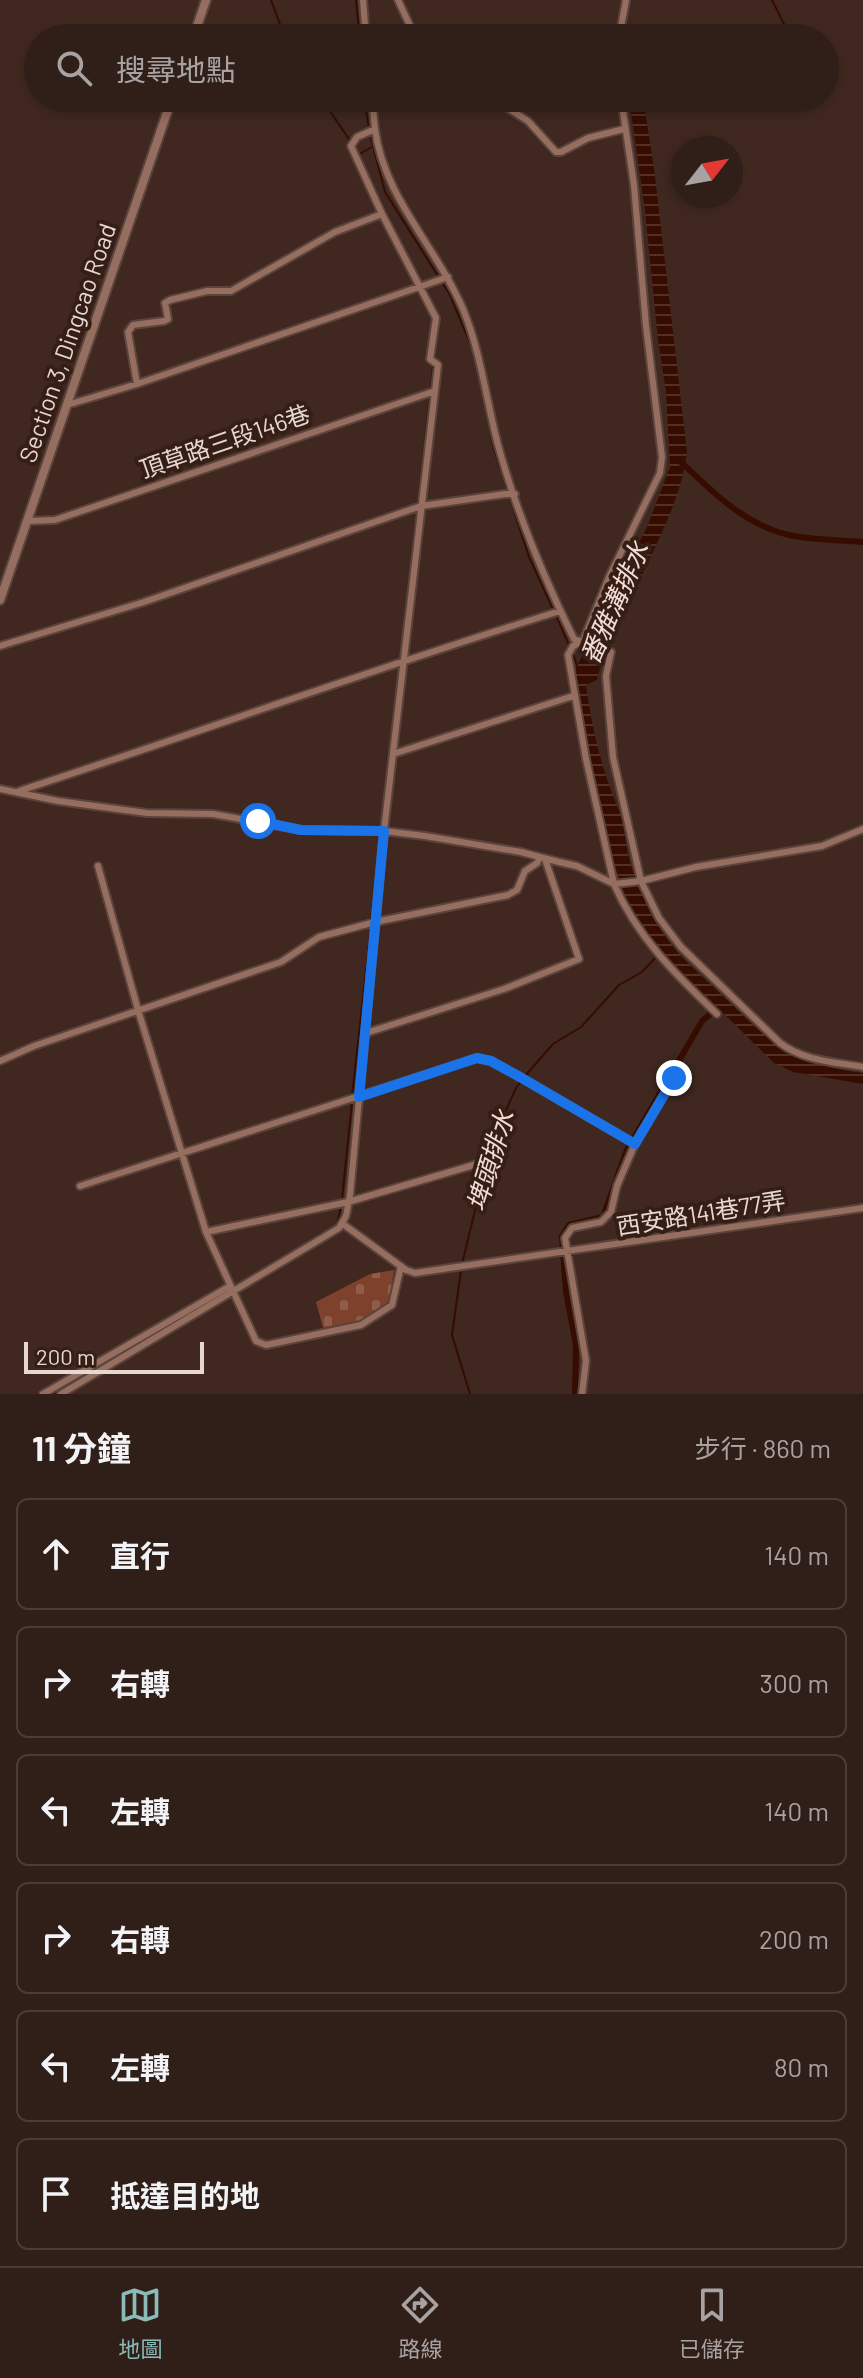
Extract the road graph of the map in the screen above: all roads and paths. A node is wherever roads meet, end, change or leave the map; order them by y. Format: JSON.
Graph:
{"nodes":[{"id":1,"x":206,"y":0,"type":"edge"},
{"id":2,"x":363,"y":0,"type":"edge"},
{"id":3,"x":398,"y":0,"type":"edge"},
{"id":4,"x":626,"y":0,"type":"edge"},
{"id":5,"x":198,"y":24,"type":"edge"},
{"id":6,"x":365,"y":24,"type":"edge"},
{"id":7,"x":409,"y":24,"type":"edge"},
{"id":8,"x":622,"y":24,"type":"edge"},
{"id":9,"x":167,"y":112,"type":"edge"},
{"id":10,"x":373,"y":112,"type":"edge"},
{"id":11,"x":514,"y":112,"type":"edge"},
{"id":12,"x":622,"y":112,"type":"edge"},
{"id":13,"x":375,"y":129,"type":"junction"},
{"id":14,"x":624,"y":129,"type":"junction"},
{"id":15,"x":382,"y":214,"type":"junction"},
{"id":16,"x":448,"y":277,"type":"junction"},
{"id":17,"x":418,"y":287,"type":"junction"},
{"id":18,"x":137,"y":384,"type":"junction"},
{"id":19,"x":435,"y":391,"type":"junction"},
{"id":20,"x":67,"y":405,"type":"junction"},
{"id":21,"x":511,"y":494,"type":"junction"},
{"id":22,"x":421,"y":506,"type":"junction"},
{"id":23,"x":27,"y":521,"type":"junction"},
{"id":24,"x":0,"y":600,"type":"edge"},
{"id":25,"x":556,"y":613,"type":"junction"},
{"id":26,"x":583,"y":641,"type":"junction"},
{"id":27,"x":0,"y":646,"type":"edge"},
{"id":28,"x":404,"y":661,"type":"junction"},
{"id":29,"x":573,"y":696,"type":"junction"},
{"id":30,"x":393,"y":754,"type":"junction"},
{"id":31,"x":0,"y":789,"type":"edge"},
{"id":32,"x":15,"y":792,"type":"junction"},
{"id":33,"x":863,"y":829,"type":"edge"},
{"id":34,"x":384,"y":831,"type":"junction"},
{"id":35,"x":543,"y":858,"type":"junction"},
{"id":36,"x":98,"y":866,"type":"dead end"},
{"id":37,"x":641,"y":881,"type":"junction"},
{"id":38,"x":614,"y":884,"type":"junction"},
{"id":39,"x":375,"y":922,"type":"junction"},
{"id":40,"x":138,"y":1010,"type":"junction"},
{"id":41,"x":717,"y":1014,"type":"dead end"},
{"id":42,"x":366,"y":1033,"type":"junction"},
{"id":43,"x":0,"y":1061,"type":"edge"},
{"id":44,"x":863,"y":1067,"type":"edge"},
{"id":45,"x":674,"y":1078,"type":"dead end"},
{"id":46,"x":359,"y":1097,"type":"junction"},
{"id":47,"x":632,"y":1142,"type":"junction"},
{"id":48,"x":182,"y":1152,"type":"junction"},
{"id":49,"x":487,"y":1163,"type":"dead end"},
{"id":50,"x":80,"y":1186,"type":"dead end"},
{"id":51,"x":348,"y":1202,"type":"junction"},
{"id":52,"x":863,"y":1208,"type":"edge"},
{"id":53,"x":343,"y":1224,"type":"junction"},
{"id":54,"x":206,"y":1232,"type":"junction"},
{"id":55,"x":567,"y":1253,"type":"junction"},
{"id":56,"x":401,"y":1266,"type":"junction"},
{"id":57,"x":231,"y":1289,"type":"junction"},
{"id":58,"x":43,"y":1394,"type":"edge"},
{"id":59,"x":61,"y":1394,"type":"edge"},
{"id":60,"x":582,"y":1394,"type":"edge"}],
"edges":[{"from":1,"to":5,"type":"street"},
{"from":2,"to":6,"type":"street"},
{"from":3,"to":7,"type":"street"},
{"from":4,"to":8,"type":"street"},
{"from":9,"to":20,"type":"street","name":"Section 3, Dingcao Road"},
{"from":10,"to":13,"type":"street"},
{"from":11,"to":14,"type":"street"},
{"from":12,"to":14,"type":"street"},
{"from":13,"to":15,"type":"street"},
{"from":13,"to":16,"type":"street"},
{"from":14,"to":26,"type":"street"},
{"from":15,"to":17,"type":"street"},
{"from":15,"to":18,"type":"street"},
{"from":16,"to":17,"type":"street"},
{"from":16,"to":21,"type":"street"},
{"from":17,"to":18,"type":"street"},
{"from":17,"to":19,"type":"street"},
{"from":18,"to":20,"type":"street"},
{"from":19,"to":22,"type":"street"},
{"from":19,"to":23,"type":"street","name":"頂草路三段146巷"},
{"from":20,"to":23,"type":"street","name":"Section 3, Dingcao Road"},
{"from":21,"to":22,"type":"street"},
{"from":21,"to":25,"type":"street"},
{"from":22,"to":27,"type":"street"},
{"from":22,"to":28,"type":"street"},
{"from":23,"to":24,"type":"street","name":"Section 3, Dingcao Road"},
{"from":25,"to":26,"type":"street"},
{"from":25,"to":28,"type":"street"},
{"from":26,"to":29,"type":"street"},
{"from":26,"to":37,"type":"street"},
{"from":28,"to":30,"type":"street"},
{"from":28,"to":32,"type":"street"},
{"from":29,"to":30,"type":"street"},
{"from":29,"to":38,"type":"street"},
{"from":30,"to":34,"type":"street"},
{"from":31,"to":32,"type":"street"},
{"from":32,"to":34,"type":"street"},
{"from":33,"to":37,"type":"street"},
{"from":34,"to":35,"type":"street"},
{"from":34,"to":39,"type":"street"},
{"from":35,"to":38,"type":"street"},
{"from":35,"to":39,"type":"street"},
{"from":35,"to":42,"type":"street"},
{"from":36,"to":40,"type":"street"},
{"from":37,"to":38,"type":"street"},
{"from":37,"to":44,"type":"street"},
{"from":38,"to":41,"type":"street"},
{"from":39,"to":40,"type":"street"},
{"from":39,"to":42,"type":"street"},
{"from":40,"to":43,"type":"street"},
{"from":40,"to":48,"type":"street"},
{"from":42,"to":46,"type":"street"},
{"from":45,"to":47,"type":"street"},
{"from":46,"to":47,"type":"street"},
{"from":46,"to":48,"type":"street"},
{"from":46,"to":51,"type":"street"},
{"from":47,"to":55,"type":"street"},
{"from":48,"to":50,"type":"street"},
{"from":48,"to":54,"type":"street"},
{"from":49,"to":51,"type":"street"},
{"from":51,"to":53,"type":"street"},
{"from":51,"to":54,"type":"street"},
{"from":52,"to":55,"type":"street","name":"西安路141巷77弄"},
{"from":53,"to":56,"type":"street"},
{"from":53,"to":57,"type":"street"},
{"from":54,"to":57,"type":"street"},
{"from":55,"to":56,"type":"street","name":"西安路141巷77弄"},
{"from":55,"to":60,"type":"street"},
{"from":56,"to":57,"type":"street"},
{"from":57,"to":58,"type":"street"},
{"from":57,"to":59,"type":"street"}]}
